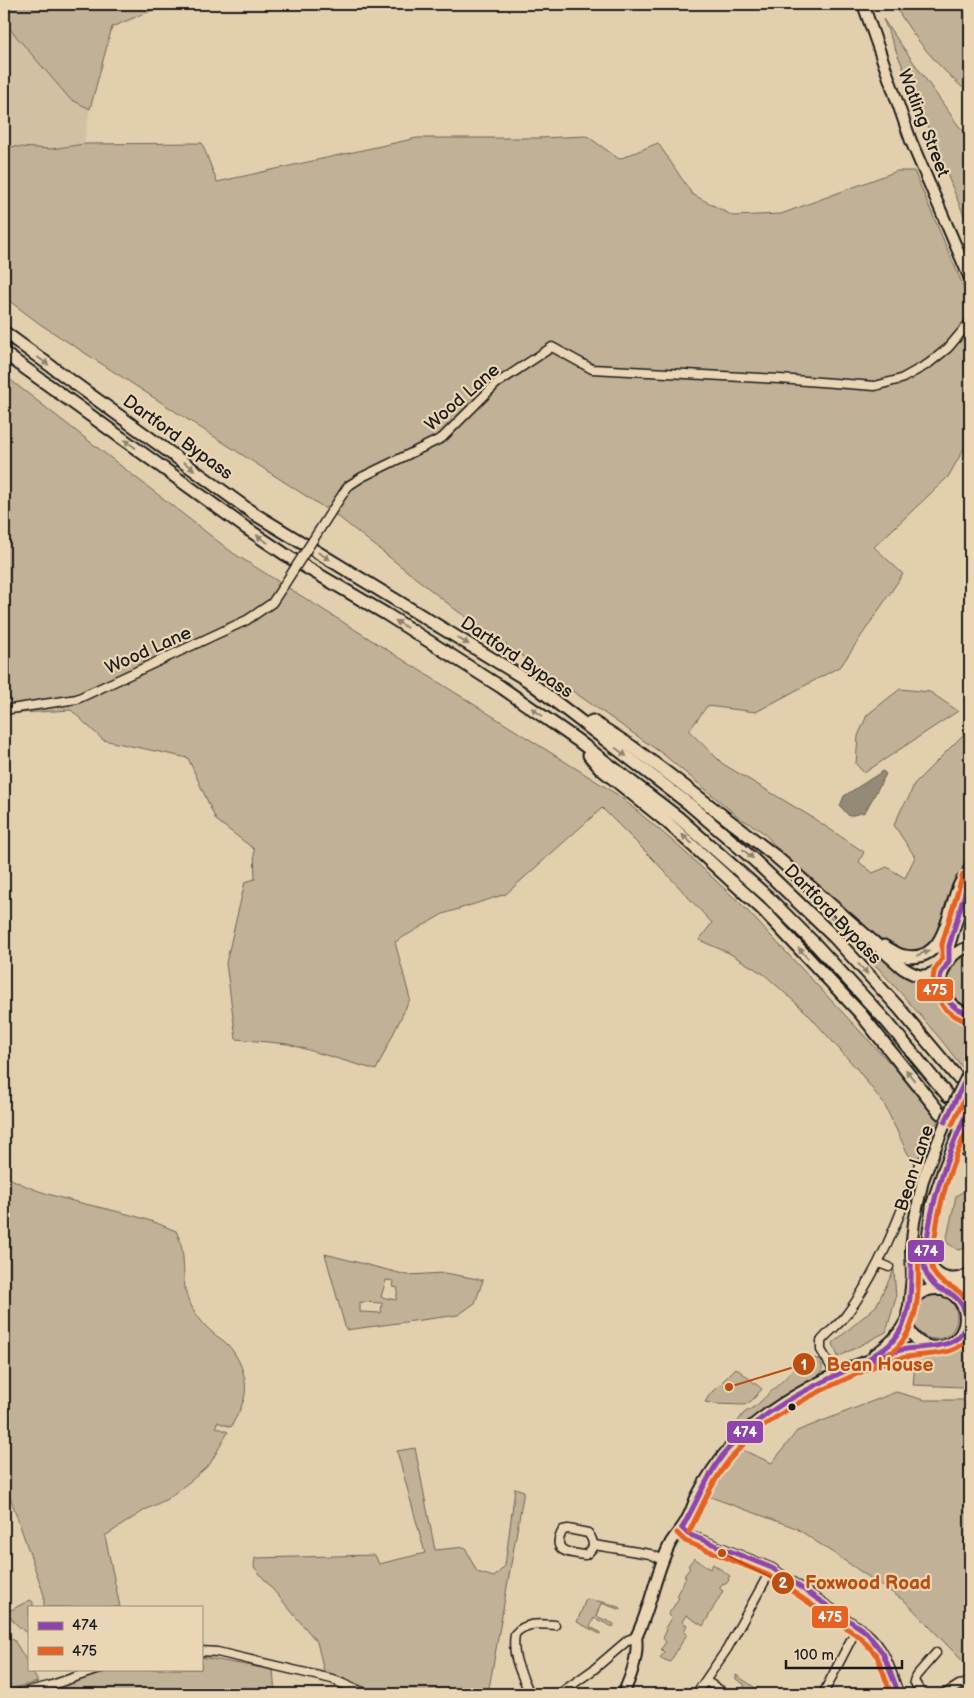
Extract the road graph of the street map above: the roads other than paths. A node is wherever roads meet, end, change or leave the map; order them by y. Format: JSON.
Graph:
{"nodes":[{"id":1,"x":863,"y":4,"type":"edge"},
{"id":2,"x":970,"y":279,"type":"edge"},
{"id":3,"x":970,"y":322,"type":"edge"},
{"id":4,"x":4,"y":332,"type":"edge"},
{"id":5,"x":4,"y":353,"type":"edge"},
{"id":6,"x":527,"y":680,"type":"junction"},
{"id":7,"x":4,"y":710,"type":"edge"},
{"id":8,"x":577,"y":740,"type":"junction"},
{"id":9,"x":970,"y":870,"type":"edge"},
{"id":10,"x":970,"y":876,"type":"edge"},
{"id":11,"x":878,"y":944,"type":"junction"},
{"id":12,"x":970,"y":947,"type":"edge"},
{"id":13,"x":947,"y":963,"type":"junction"},
{"id":14,"x":970,"y":1015,"type":"edge"},
{"id":15,"x":970,"y":1070,"type":"edge"},
{"id":16,"x":957,"y":1077,"type":"tunnel mouth"},
{"id":17,"x":948,"y":1096,"type":"tunnel mouth"},
{"id":18,"x":970,"y":1104,"type":"edge"},
{"id":19,"x":940,"y":1113,"type":"dead end"},
{"id":20,"x":910,"y":1161,"type":"dead end"},
{"id":21,"x":926,"y":1251,"type":"junction"},
{"id":22,"x":879,"y":1262,"type":"junction"},
{"id":23,"x":889,"y":1267,"type":"dead end"},
{"id":24,"x":970,"y":1274,"type":"edge"},
{"id":25,"x":970,"y":1281,"type":"edge"},
{"id":26,"x":943,"y":1290,"type":"junction"},
{"id":27,"x":908,"y":1313,"type":"junction"},
{"id":28,"x":968,"y":1319,"type":"edge"},
{"id":29,"x":938,"y":1347,"type":"junction"},
{"id":30,"x":865,"y":1362,"type":"junction"},
{"id":31,"x":836,"y":1375,"type":"junction"},
{"id":32,"x":682,"y":1528,"type":"junction"},
{"id":33,"x":594,"y":1545,"type":"junction"},
{"id":34,"x":663,"y":1560,"type":"junction"},
{"id":35,"x":772,"y":1568,"type":"junction"},
{"id":36,"x":555,"y":1626,"type":"dead end"},
{"id":37,"x":858,"y":1626,"type":"junction"},
{"id":38,"x":636,"y":1637,"type":"junction"},
{"id":39,"x":202,"y":1651,"type":"edge"},
{"id":40,"x":936,"y":1653,"type":"dead end"},
{"id":41,"x":96,"y":1670,"type":"edge"},
{"id":42,"x":706,"y":1681,"type":"junction"},
{"id":43,"x":970,"y":1689,"type":"edge"},
{"id":44,"x":16,"y":1694,"type":"edge"},
{"id":45,"x":366,"y":1694,"type":"edge"},
{"id":46,"x":530,"y":1694,"type":"edge"},
{"id":47,"x":559,"y":1694,"type":"edge"},
{"id":48,"x":623,"y":1694,"type":"edge"},
{"id":49,"x":696,"y":1694,"type":"edge"},
{"id":50,"x":726,"y":1694,"type":"edge"},
{"id":51,"x":823,"y":1694,"type":"edge"},
{"id":52,"x":899,"y":1694,"type":"edge"},
{"id":53,"x":922,"y":1694,"type":"edge"},
{"id":54,"x":945,"y":1694,"type":"edge"}],
"edges":[{"from":1,"to":2,"type":"main road","name":"Watling Street"},
{"from":3,"to":7,"type":"street","name":"Wood Lane","bridge":true},
{"from":4,"to":6,"type":"highway","name":"Dartford Bypass","one_way":true},
{"from":8,"to":5,"type":"highway","name":"Dartford Bypass","one_way":true},
{"from":6,"to":11,"type":"highway"},
{"from":6,"to":16,"type":"highway","name":"Dartford Bypass","one_way":true},
{"from":8,"to":17,"type":"highway","name":"Dartford Bypass"},
{"from":19,"to":8,"type":"highway","one_way":true},
{"from":11,"to":9,"type":"highway","one_way":true},
{"from":10,"to":13,"type":"main road"},
{"from":11,"to":13,"type":"highway"},
{"from":12,"to":13,"type":"main road"},
{"from":13,"to":14,"type":"main road"},
{"from":15,"to":27,"type":"main road","name":"Bean Lane","bridge":true},
{"from":18,"to":21,"type":"main road","name":"Bean Lane","bridge":true},
{"from":20,"to":22,"type":"street","name":"Bean Lane"},
{"from":21,"to":24,"type":"highway"},
{"from":21,"to":26,"type":"main road","name":"Bean Lane"},
{"from":22,"to":23,"type":"street"},
{"from":22,"to":31,"type":"street","name":"Bean Lane"},
{"from":25,"to":26,"type":"highway"},
{"from":26,"to":27,"type":"main road"},
{"from":26,"to":28,"type":"main road"},
{"from":27,"to":29,"type":"main road"},
{"from":27,"to":30,"type":"main road","name":"Bean Lane"},
{"from":28,"to":29,"type":"main road"},
{"from":29,"to":30,"type":"main road","name":"Bean Lane"},
{"from":30,"to":31,"type":"main road","name":"Bean Lane"},
{"from":31,"to":32,"type":"main road","name":"Bean Lane"},
{"from":32,"to":34,"type":"main road","name":"Bean Lane"},
{"from":32,"to":35,"type":"street"},
{"from":33,"to":33,"type":"street"},
{"from":33,"to":34,"type":"street"},
{"from":34,"to":38,"type":"main road","name":"Bean Lane"},
{"from":35,"to":37,"type":"street"},
{"from":35,"to":42,"type":"street"},
{"from":36,"to":46,"type":"street"},
{"from":37,"to":51,"type":"street"},
{"from":37,"to":52,"type":"street"},
{"from":38,"to":47,"type":"street"},
{"from":38,"to":48,"type":"main road","name":"Bean Lane"},
{"from":39,"to":45,"type":"street"},
{"from":40,"to":53,"type":"street"},
{"from":41,"to":44,"type":"street"},
{"from":42,"to":49,"type":"street"},
{"from":42,"to":50,"type":"street"},
{"from":43,"to":54,"type":"street"}]}
